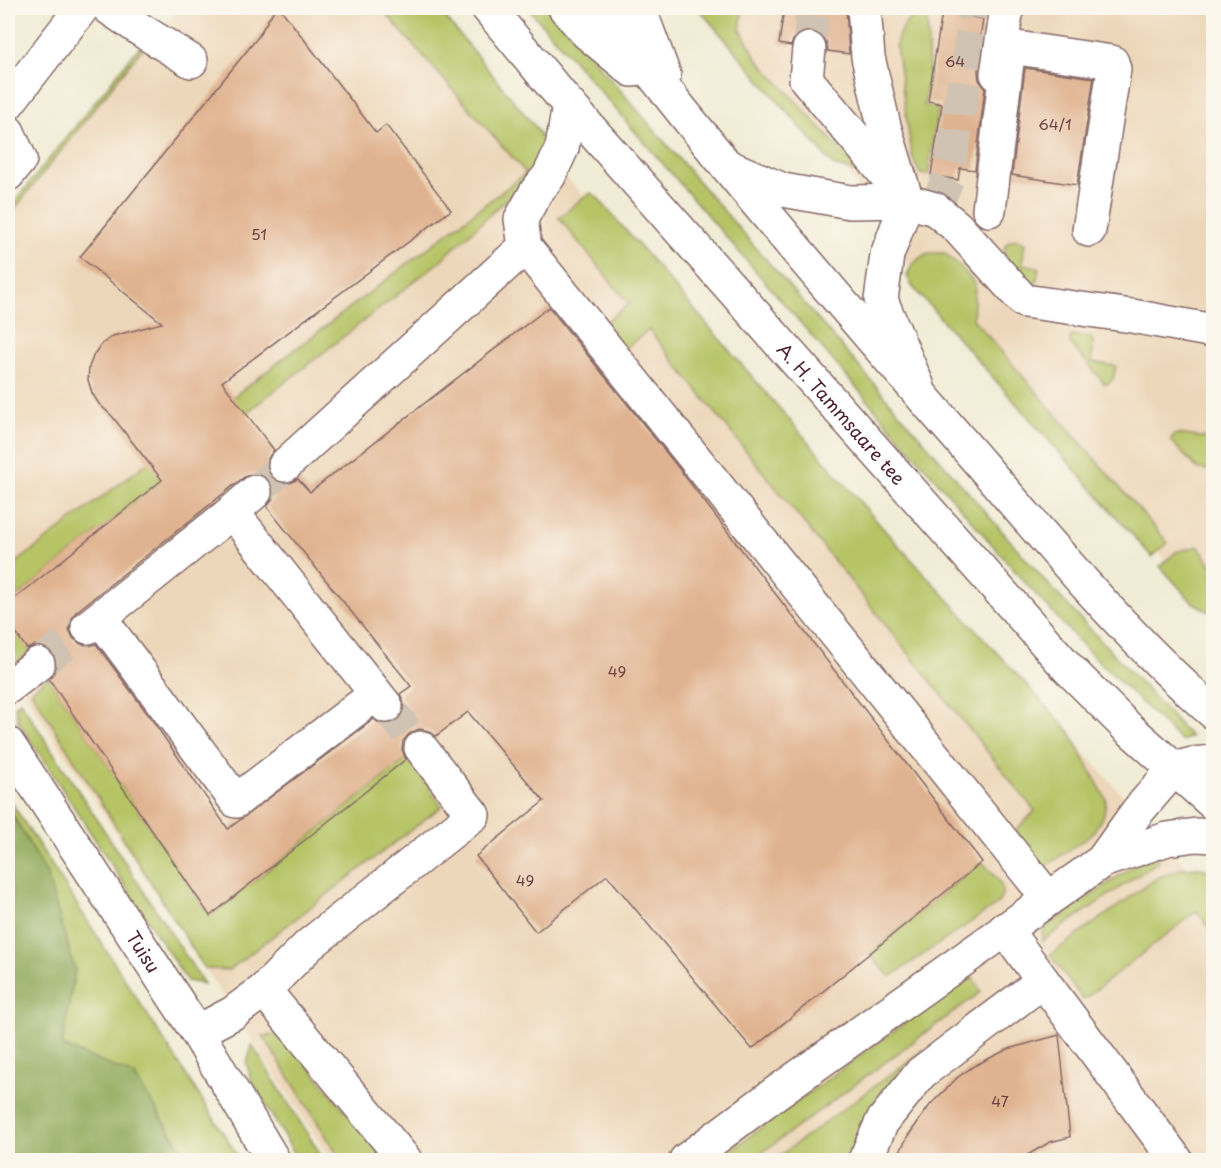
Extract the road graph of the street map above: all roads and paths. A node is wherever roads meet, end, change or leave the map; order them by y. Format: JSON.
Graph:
{"nodes":[{"id":1,"x":82,"y":8,"type":"edge"},
{"id":2,"x":110,"y":8,"type":"edge"},
{"id":3,"x":488,"y":8,"type":"edge"},
{"id":4,"x":565,"y":8,"type":"edge"},
{"id":5,"x":601,"y":8,"type":"edge"},
{"id":6,"x":639,"y":8,"type":"edge"},
{"id":7,"x":864,"y":8,"type":"edge"},
{"id":8,"x":1007,"y":8,"type":"edge"},
{"id":9,"x":809,"y":49,"type":"tunnel mouth"},
{"id":10,"x":191,"y":61,"type":"dead end"},
{"id":11,"x":8,"y":103,"type":"edge"},
{"id":12,"x":569,"y":105,"type":"junction"},
{"id":13,"x":675,"y":105,"type":"junction"},
{"id":14,"x":8,"y":132,"type":"edge"},
{"id":15,"x":727,"y":166,"type":"junction"},
{"id":16,"x":8,"y":174,"type":"edge"},
{"id":17,"x":908,"y":201,"type":"junction"},
{"id":18,"x":989,"y":210,"type":"dead end"},
{"id":19,"x":957,"y":227,"type":"junction"},
{"id":20,"x":1089,"y":230,"type":"dead end"},
{"id":21,"x":525,"y":247,"type":"junction"},
{"id":22,"x":1214,"y":332,"type":"edge"},
{"id":23,"x":922,"y":397,"type":"junction"},
{"id":24,"x":285,"y":465,"type":"tunnel mouth"},
{"id":25,"x":38,"y":664,"type":"tunnel mouth"},
{"id":26,"x":8,"y":687,"type":"edge"},
{"id":27,"x":381,"y":700,"type":"joint"},
{"id":28,"x":1209,"y":702,"type":"edge"},
{"id":29,"x":8,"y":744,"type":"edge"},
{"id":30,"x":421,"y":748,"type":"tunnel mouth"},
{"id":31,"x":1214,"y":762,"type":"edge"},
{"id":32,"x":1174,"y":769,"type":"junction"},
{"id":33,"x":1214,"y":804,"type":"edge"},
{"id":34,"x":1214,"y":836,"type":"edge"},
{"id":35,"x":1102,"y":861,"type":"junction"},
{"id":36,"x":1048,"y":898,"type":"junction"},
{"id":37,"x":1005,"y":929,"type":"junction"},
{"id":38,"x":1043,"y":981,"type":"junction"},
{"id":39,"x":264,"y":990,"type":"junction"},
{"id":40,"x":197,"y":1032,"type":"junction"},
{"id":41,"x":273,"y":1161,"type":"edge"},
{"id":42,"x":405,"y":1161,"type":"edge"},
{"id":43,"x":686,"y":1161,"type":"edge"},
{"id":44,"x":865,"y":1161,"type":"edge"},
{"id":45,"x":1176,"y":1161,"type":"edge"}],
"edges":[{"from":1,"to":11,"type":"main road"},
{"from":2,"to":10,"type":"main road"},
{"from":3,"to":12,"type":"main road","name":"A. H. Tammsaare tee"},
{"from":4,"to":13,"type":"main road"},
{"from":5,"to":13,"type":"main road"},
{"from":6,"to":13,"type":"main road"},
{"from":7,"to":17,"type":"main road"},
{"from":8,"to":19,"type":"main road"},
{"from":9,"to":17,"type":"main road"},
{"from":12,"to":21,"type":"main road"},
{"from":12,"to":32,"type":"main road","name":"A. H. Tammsaare tee"},
{"from":13,"to":15,"type":"main road"},
{"from":14,"to":16,"type":"main road"},
{"from":15,"to":17,"type":"main road"},
{"from":15,"to":23,"type":"main road"},
{"from":17,"to":19,"type":"main road"},
{"from":17,"to":23,"type":"main road"},
{"from":18,"to":20,"type":"main road"},
{"from":19,"to":22,"type":"main road"},
{"from":21,"to":24,"type":"main road"},
{"from":21,"to":36,"type":"main road"},
{"from":23,"to":28,"type":"main road"},
{"from":25,"to":26,"type":"main road"},
{"from":27,"to":27,"type":"main road"},
{"from":29,"to":40,"type":"main road","name":"Tuisu"},
{"from":30,"to":39,"type":"main road"},
{"from":31,"to":32,"type":"main road"},
{"from":32,"to":33,"type":"main road","name":"A. H. Tammsaare tee"},
{"from":32,"to":35,"type":"main road"},
{"from":34,"to":35,"type":"main road"},
{"from":35,"to":36,"type":"main road"},
{"from":36,"to":37,"type":"main road"},
{"from":37,"to":38,"type":"main road"},
{"from":37,"to":43,"type":"main road"},
{"from":38,"to":44,"type":"main road"},
{"from":38,"to":45,"type":"main road"},
{"from":39,"to":40,"type":"main road"},
{"from":39,"to":42,"type":"main road"},
{"from":40,"to":41,"type":"main road","name":"Tuisu"}]}
